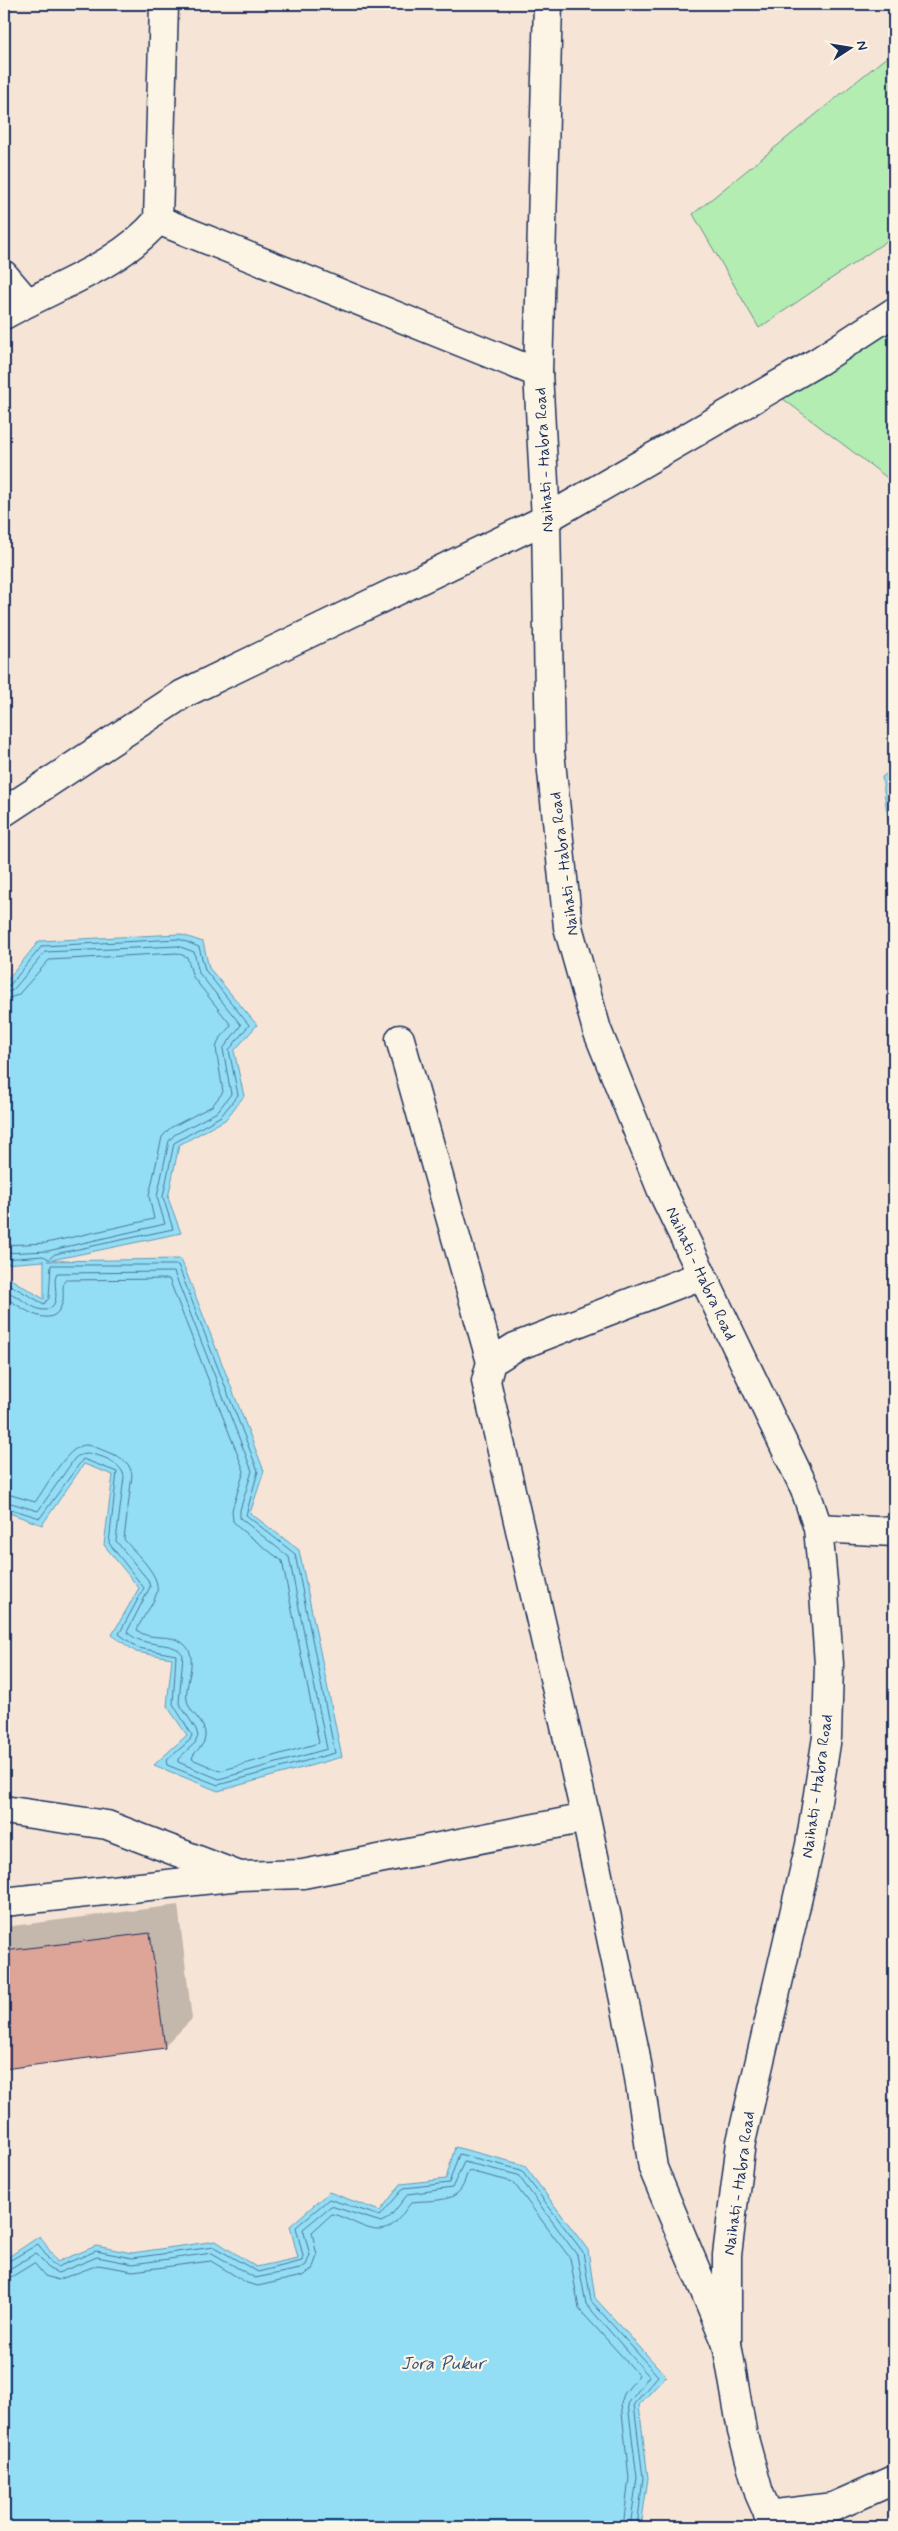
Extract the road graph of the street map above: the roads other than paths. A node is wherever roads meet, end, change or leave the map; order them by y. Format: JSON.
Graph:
{"nodes":[{"id":1,"x":164,"y":4,"type":"edge"},
{"id":2,"x":548,"y":4,"type":"edge"},
{"id":3,"x":158,"y":220,"type":"junction"},
{"id":4,"x":4,"y":275,"type":"edge"},
{"id":5,"x":27,"y":302,"type":"junction"},
{"id":6,"x":894,"y":312,"type":"edge"},
{"id":7,"x":4,"y":315,"type":"edge"},
{"id":8,"x":538,"y":373,"type":"junction"},
{"id":9,"x":546,"y":519,"type":"junction"},
{"id":10,"x":4,"y":812,"type":"edge"},
{"id":11,"x":400,"y":1039,"type":"dead end"},
{"id":12,"x":702,"y":1275,"type":"junction"},
{"id":13,"x":491,"y":1362,"type":"junction"},
{"id":14,"x":818,"y":1528,"type":"junction"},
{"id":15,"x":894,"y":1532,"type":"edge"},
{"id":16,"x":4,"y":1810,"type":"edge"},
{"id":17,"x":586,"y":1818,"type":"junction"},
{"id":18,"x":240,"y":1876,"type":"junction"},
{"id":19,"x":4,"y":1902,"type":"edge"},
{"id":20,"x":727,"y":2344,"type":"junction"},
{"id":21,"x":894,"y":2480,"type":"edge"},
{"id":22,"x":771,"y":2521,"type":"edge"}],
"edges":[{"from":1,"to":3,"type":"street"},
{"from":2,"to":8,"type":"street","name":"Naihati - Habra Road"},
{"from":3,"to":5,"type":"street"},
{"from":3,"to":8,"type":"street"},
{"from":4,"to":5,"type":"street"},
{"from":5,"to":7,"type":"street"},
{"from":6,"to":9,"type":"street"},
{"from":8,"to":9,"type":"street","name":"Naihati - Habra Road"},
{"from":9,"to":10,"type":"street"},
{"from":9,"to":12,"type":"street","name":"Naihati - Habra Road"},
{"from":11,"to":13,"type":"street"},
{"from":12,"to":13,"type":"street"},
{"from":12,"to":14,"type":"street","name":"Naihati - Habra Road"},
{"from":13,"to":17,"type":"street"},
{"from":14,"to":15,"type":"street"},
{"from":14,"to":20,"type":"street","name":"Naihati - Habra Road"},
{"from":16,"to":18,"type":"street"},
{"from":17,"to":18,"type":"street"},
{"from":17,"to":20,"type":"street"},
{"from":18,"to":19,"type":"street"},
{"from":20,"to":22,"type":"street","name":"Naihati - Habra Road"},
{"from":21,"to":22,"type":"street"}]}
